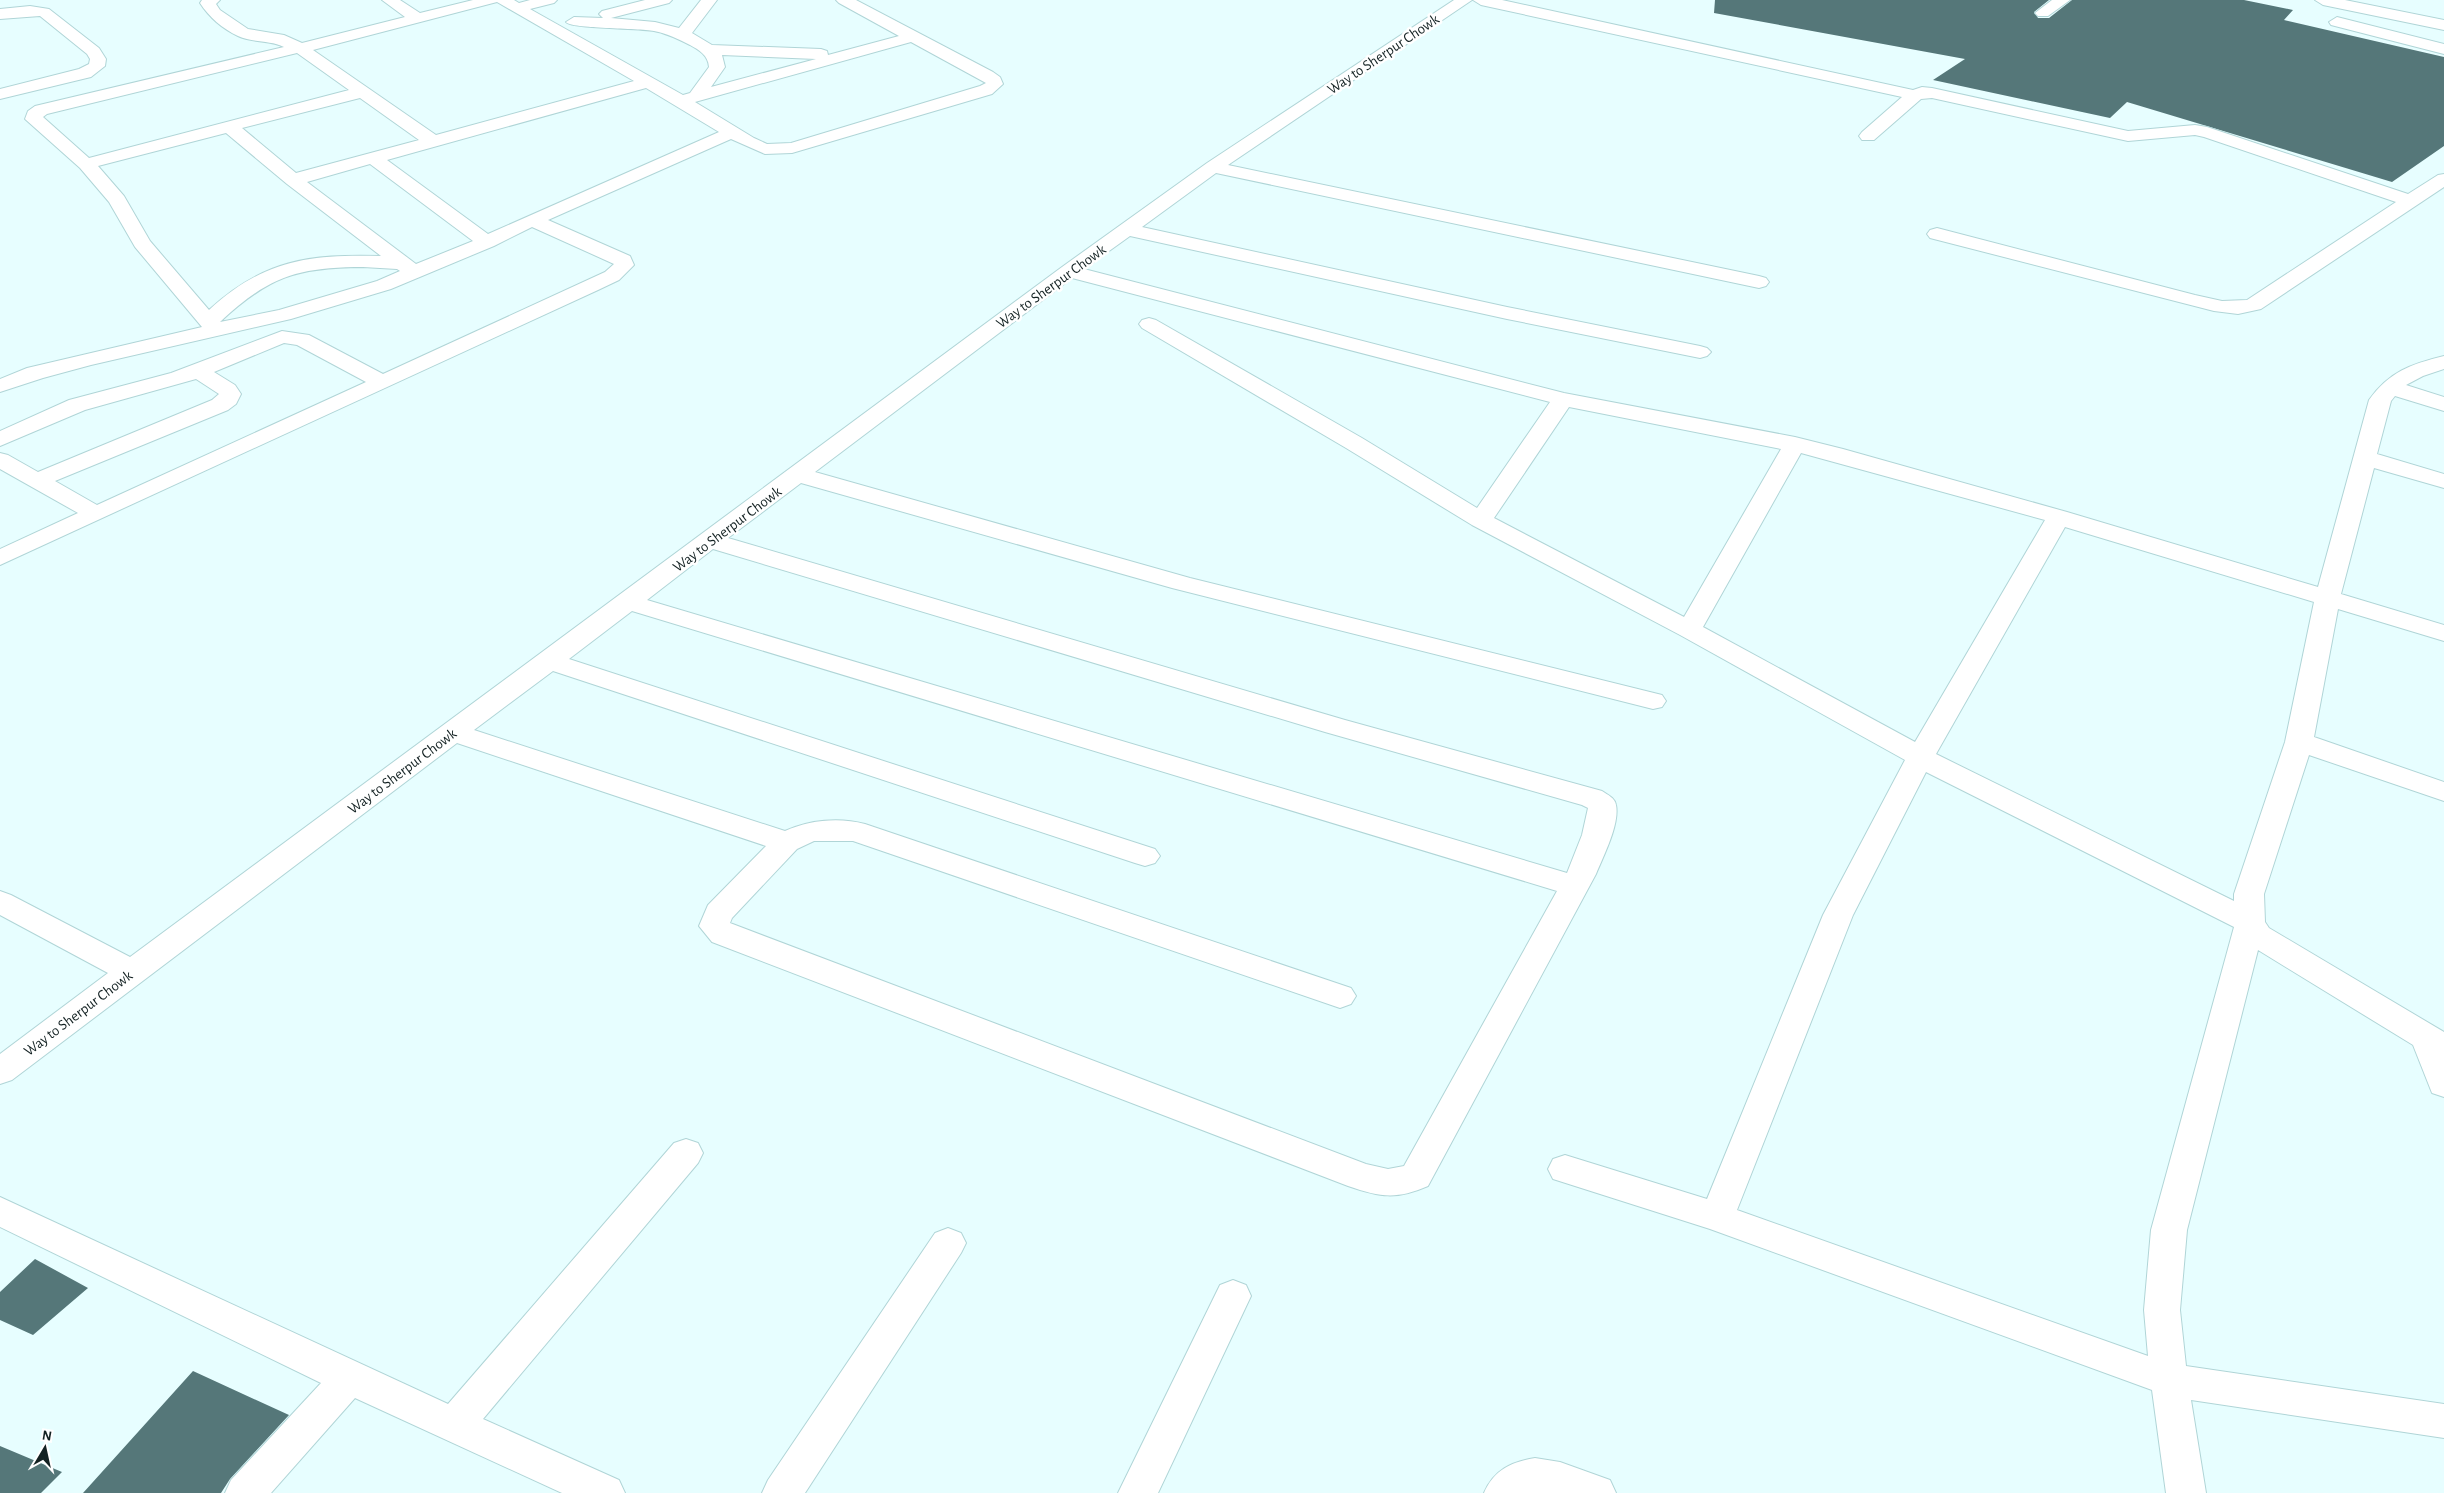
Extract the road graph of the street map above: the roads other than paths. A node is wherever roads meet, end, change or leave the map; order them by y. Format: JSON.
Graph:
{"nodes":[{"id":1,"x":212,"y":0,"type":"edge"},
{"id":2,"x":491,"y":0,"type":"edge"},
{"id":3,"x":549,"y":0,"type":"edge"},
{"id":4,"x":664,"y":0,"type":"edge"},
{"id":5,"x":709,"y":0,"type":"edge"},
{"id":6,"x":844,"y":0,"type":"edge"},
{"id":7,"x":1464,"y":0,"type":"edge"},
{"id":8,"x":1481,"y":0,"type":"edge"},
{"id":9,"x":2062,"y":0,"type":"edge"},
{"id":10,"x":2323,"y":0,"type":"edge"},
{"id":11,"x":510,"y":4,"type":"edge"},
{"id":12,"x":389,"y":5,"type":"edge"},
{"id":13,"x":2043,"y":13,"type":"dead end"},
{"id":14,"x":0,"y":14,"type":"edge"},
{"id":15,"x":416,"y":18,"type":"junction"},
{"id":16,"x":574,"y":22,"type":"junction"},
{"id":17,"x":2337,"y":22,"type":"dead end"},
{"id":18,"x":2444,"y":25,"type":"edge"},
{"id":19,"x":550,"y":28,"type":"junction"},
{"id":20,"x":294,"y":30,"type":"dead end"},
{"id":21,"x":683,"y":34,"type":"junction"},
{"id":22,"x":265,"y":37,"type":"junction"},
{"id":23,"x":912,"y":37,"type":"junction"},
{"id":24,"x":300,"y":48,"type":"junction"},
{"id":25,"x":2444,"y":49,"type":"edge"},
{"id":26,"x":709,"y":50,"type":"junction"},
{"id":27,"x":845,"y":55,"type":"junction"},
{"id":28,"x":646,"y":83,"type":"junction"},
{"id":29,"x":362,"y":92,"type":"junction"},
{"id":30,"x":0,"y":94,"type":"edge"},
{"id":31,"x":1915,"y":95,"type":"junction"},
{"id":32,"x":688,"y":99,"type":"junction"},
{"id":33,"x":230,"y":127,"type":"junction"},
{"id":34,"x":731,"y":133,"type":"junction"},
{"id":35,"x":1868,"y":136,"type":"dead end"},
{"id":36,"x":432,"y":141,"type":"junction"},
{"id":37,"x":373,"y":158,"type":"junction"},
{"id":38,"x":86,"y":164,"type":"junction"},
{"id":39,"x":1213,"y":167,"type":"junction"},
{"id":40,"x":2444,"y":179,"type":"edge"},
{"id":41,"x":293,"y":180,"type":"junction"},
{"id":42,"x":2410,"y":201,"type":"junction"},
{"id":43,"x":532,"y":220,"type":"junction"},
{"id":44,"x":1129,"y":230,"type":"junction"},
{"id":45,"x":1937,"y":234,"type":"dead end"},
{"id":46,"x":487,"y":242,"type":"junction"},
{"id":47,"x":408,"y":268,"type":"junction"},
{"id":48,"x":1070,"y":271,"type":"junction"},
{"id":49,"x":1759,"y":282,"type":"dead end"},
{"id":50,"x":1149,"y":324,"type":"dead end"},
{"id":51,"x":212,"y":326,"type":"junction"},
{"id":52,"x":1700,"y":352,"type":"dead end"},
{"id":53,"x":2444,"y":362,"type":"edge"},
{"id":54,"x":2421,"y":369,"type":"junction"},
{"id":55,"x":198,"y":371,"type":"junction"},
{"id":56,"x":2444,"y":374,"type":"edge"},
{"id":57,"x":383,"y":382,"type":"junction"},
{"id":58,"x":0,"y":386,"type":"edge"},
{"id":59,"x":2389,"y":387,"type":"junction"},
{"id":60,"x":1563,"y":399,"type":"junction"},
{"id":61,"x":2444,"y":404,"type":"edge"},
{"id":62,"x":0,"y":439,"type":"edge"},
{"id":63,"x":1795,"y":444,"type":"junction"},
{"id":64,"x":2365,"y":458,"type":"junction"},
{"id":65,"x":0,"y":460,"type":"edge"},
{"id":66,"x":799,"y":475,"type":"junction"},
{"id":67,"x":38,"y":480,"type":"junction"},
{"id":68,"x":2444,"y":481,"type":"edge"},
{"id":69,"x":96,"y":514,"type":"junction"},
{"id":70,"x":2059,"y":517,"type":"junction"},
{"id":71,"x":1480,"y":520,"type":"junction"},
{"id":72,"x":711,"y":541,"type":"junction"},
{"id":73,"x":0,"y":558,"type":"edge"},
{"id":74,"x":2328,"y":597,"type":"junction"},
{"id":75,"x":628,"y":602,"type":"junction"},
{"id":76,"x":1688,"y":630,"type":"junction"},
{"id":77,"x":2444,"y":633,"type":"edge"},
{"id":78,"x":549,"y":662,"type":"junction"},
{"id":79,"x":1653,"y":701,"type":"dead end"},
{"id":80,"x":453,"y":733,"type":"junction"},
{"id":81,"x":2299,"y":742,"type":"junction"},
{"id":82,"x":1920,"y":756,"type":"junction"},
{"id":83,"x":2444,"y":792,"type":"edge"},
{"id":84,"x":787,"y":842,"type":"junction"},
{"id":85,"x":1145,"y":856,"type":"dead end"},
{"id":86,"x":1575,"y":886,"type":"junction"},
{"id":87,"x":0,"y":902,"type":"edge"},
{"id":88,"x":2250,"y":922,"type":"junction"},
{"id":89,"x":132,"y":972,"type":"junction"},
{"id":90,"x":1340,"y":996,"type":"dead end"},
{"id":91,"x":2436,"y":1043,"type":"edge"},
{"id":92,"x":0,"y":1072,"type":"edge"},
{"id":93,"x":2444,"y":1084,"type":"edge"},
{"id":94,"x":686,"y":1153,"type":"dead end"},
{"id":95,"x":1565,"y":1169,"type":"dead end"},
{"id":96,"x":0,"y":1211,"type":"edge"},
{"id":97,"x":1717,"y":1218,"type":"junction"},
{"id":98,"x":948,"y":1243,"type":"dead end"},
{"id":99,"x":1233,"y":1296,"type":"dead end"},
{"id":100,"x":350,"y":1378,"type":"junction"},
{"id":101,"x":2169,"y":1380,"type":"junction"},
{"id":102,"x":2444,"y":1421,"type":"edge"},
{"id":103,"x":454,"y":1425,"type":"junction"},
{"id":104,"x":245,"y":1493,"type":"edge"},
{"id":105,"x":605,"y":1493,"type":"edge"},
{"id":106,"x":782,"y":1493,"type":"edge"},
{"id":107,"x":1138,"y":1493,"type":"edge"},
{"id":108,"x":1504,"y":1493,"type":"edge"},
{"id":109,"x":1596,"y":1493,"type":"edge"},
{"id":110,"x":2186,"y":1493,"type":"edge"}],
"edges":[{"from":1,"to":22,"type":"street"},
{"from":2,"to":15,"type":"street"},
{"from":3,"to":11,"type":"street"},
{"from":4,"to":16,"type":"street"},
{"from":5,"to":21,"type":"street"},
{"from":6,"to":23,"type":"street"},
{"from":7,"to":39,"type":"street","name":"Way to Sherpur Chowk"},
{"from":8,"to":31,"type":"street"},
{"from":9,"to":13,"type":"street"},
{"from":10,"to":18,"type":"street"},
{"from":11,"to":19,"type":"street"},
{"from":12,"to":15,"type":"street"},
{"from":14,"to":30,"type":"street"},
{"from":15,"to":24,"type":"street"},
{"from":16,"to":19,"type":"street"},
{"from":16,"to":21,"type":"street"},
{"from":17,"to":25,"type":"street"},
{"from":19,"to":28,"type":"street"},
{"from":20,"to":22,"type":"street"},
{"from":21,"to":26,"type":"street"},
{"from":22,"to":24,"type":"street"},
{"from":23,"to":27,"type":"street"},
{"from":23,"to":34,"type":"street"},
{"from":24,"to":29,"type":"street"},
{"from":24,"to":38,"type":"street"},
{"from":26,"to":27,"type":"street"},
{"from":26,"to":32,"type":"street"},
{"from":27,"to":32,"type":"street"},
{"from":28,"to":32,"type":"street"},
{"from":28,"to":36,"type":"street"},
{"from":29,"to":33,"type":"street"},
{"from":29,"to":36,"type":"street"},
{"from":31,"to":35,"type":"street"},
{"from":31,"to":42,"type":"street"},
{"from":32,"to":34,"type":"street"},
{"from":33,"to":38,"type":"street"},
{"from":33,"to":41,"type":"street"},
{"from":34,"to":43,"type":"street"},
{"from":36,"to":37,"type":"street"},
{"from":37,"to":41,"type":"street"},
{"from":37,"to":46,"type":"street"},
{"from":38,"to":51,"type":"street"},
{"from":39,"to":44,"type":"street","name":"Way to Sherpur Chowk"},
{"from":39,"to":49,"type":"street"},
{"from":40,"to":42,"type":"street"},
{"from":41,"to":47,"type":"street"},
{"from":42,"to":45,"type":"street"},
{"from":43,"to":46,"type":"street"},
{"from":43,"to":57,"type":"street"},
{"from":44,"to":48,"type":"street","name":"Way to Sherpur Chowk"},
{"from":44,"to":52,"type":"street"},
{"from":46,"to":47,"type":"street"},
{"from":47,"to":51,"type":"street"},
{"from":47,"to":51,"type":"street"},
{"from":48,"to":60,"type":"street"},
{"from":48,"to":66,"type":"street","name":"Way to Sherpur Chowk"},
{"from":50,"to":71,"type":"street"},
{"from":51,"to":58,"type":"street"},
{"from":53,"to":54,"type":"street"},
{"from":54,"to":56,"type":"street"},
{"from":54,"to":59,"type":"street"},
{"from":55,"to":57,"type":"street"},
{"from":55,"to":62,"type":"street"},
{"from":55,"to":67,"type":"street"},
{"from":57,"to":69,"type":"street"},
{"from":59,"to":61,"type":"street"},
{"from":59,"to":64,"type":"street"},
{"from":60,"to":63,"type":"street"},
{"from":60,"to":71,"type":"street"},
{"from":63,"to":70,"type":"street"},
{"from":63,"to":76,"type":"street"},
{"from":64,"to":68,"type":"street"},
{"from":64,"to":74,"type":"street"},
{"from":65,"to":67,"type":"street"},
{"from":66,"to":72,"type":"street","name":"Way to Sherpur Chowk"},
{"from":66,"to":79,"type":"street"},
{"from":67,"to":69,"type":"street"},
{"from":69,"to":73,"type":"street"},
{"from":70,"to":74,"type":"street"},
{"from":70,"to":82,"type":"street"},
{"from":71,"to":76,"type":"street"},
{"from":72,"to":75,"type":"street","name":"Way to Sherpur Chowk"},
{"from":72,"to":86,"type":"street"},
{"from":74,"to":77,"type":"street"},
{"from":74,"to":81,"type":"street"},
{"from":75,"to":78,"type":"street","name":"Way to Sherpur Chowk"},
{"from":75,"to":86,"type":"street"},
{"from":76,"to":82,"type":"street"},
{"from":78,"to":80,"type":"street","name":"Way to Sherpur Chowk"},
{"from":78,"to":85,"type":"street"},
{"from":80,"to":84,"type":"street"},
{"from":80,"to":89,"type":"street","name":"Way to Sherpur Chowk"},
{"from":81,"to":83,"type":"street"},
{"from":81,"to":88,"type":"street"},
{"from":82,"to":88,"type":"street"},
{"from":82,"to":97,"type":"street"},
{"from":84,"to":86,"type":"street"},
{"from":84,"to":90,"type":"street"},
{"from":87,"to":89,"type":"street"},
{"from":88,"to":91,"type":"street"},
{"from":88,"to":101,"type":"street"},
{"from":89,"to":92,"type":"street","name":"Way to Sherpur Chowk"},
{"from":91,"to":93,"type":"street"},
{"from":94,"to":103,"type":"street"},
{"from":95,"to":97,"type":"street"},
{"from":96,"to":100,"type":"street"},
{"from":97,"to":101,"type":"street"},
{"from":98,"to":106,"type":"street"},
{"from":99,"to":107,"type":"street"},
{"from":100,"to":103,"type":"street"},
{"from":100,"to":104,"type":"street"},
{"from":101,"to":102,"type":"street"},
{"from":101,"to":110,"type":"street"},
{"from":103,"to":105,"type":"street"},
{"from":108,"to":109,"type":"street"}]}
